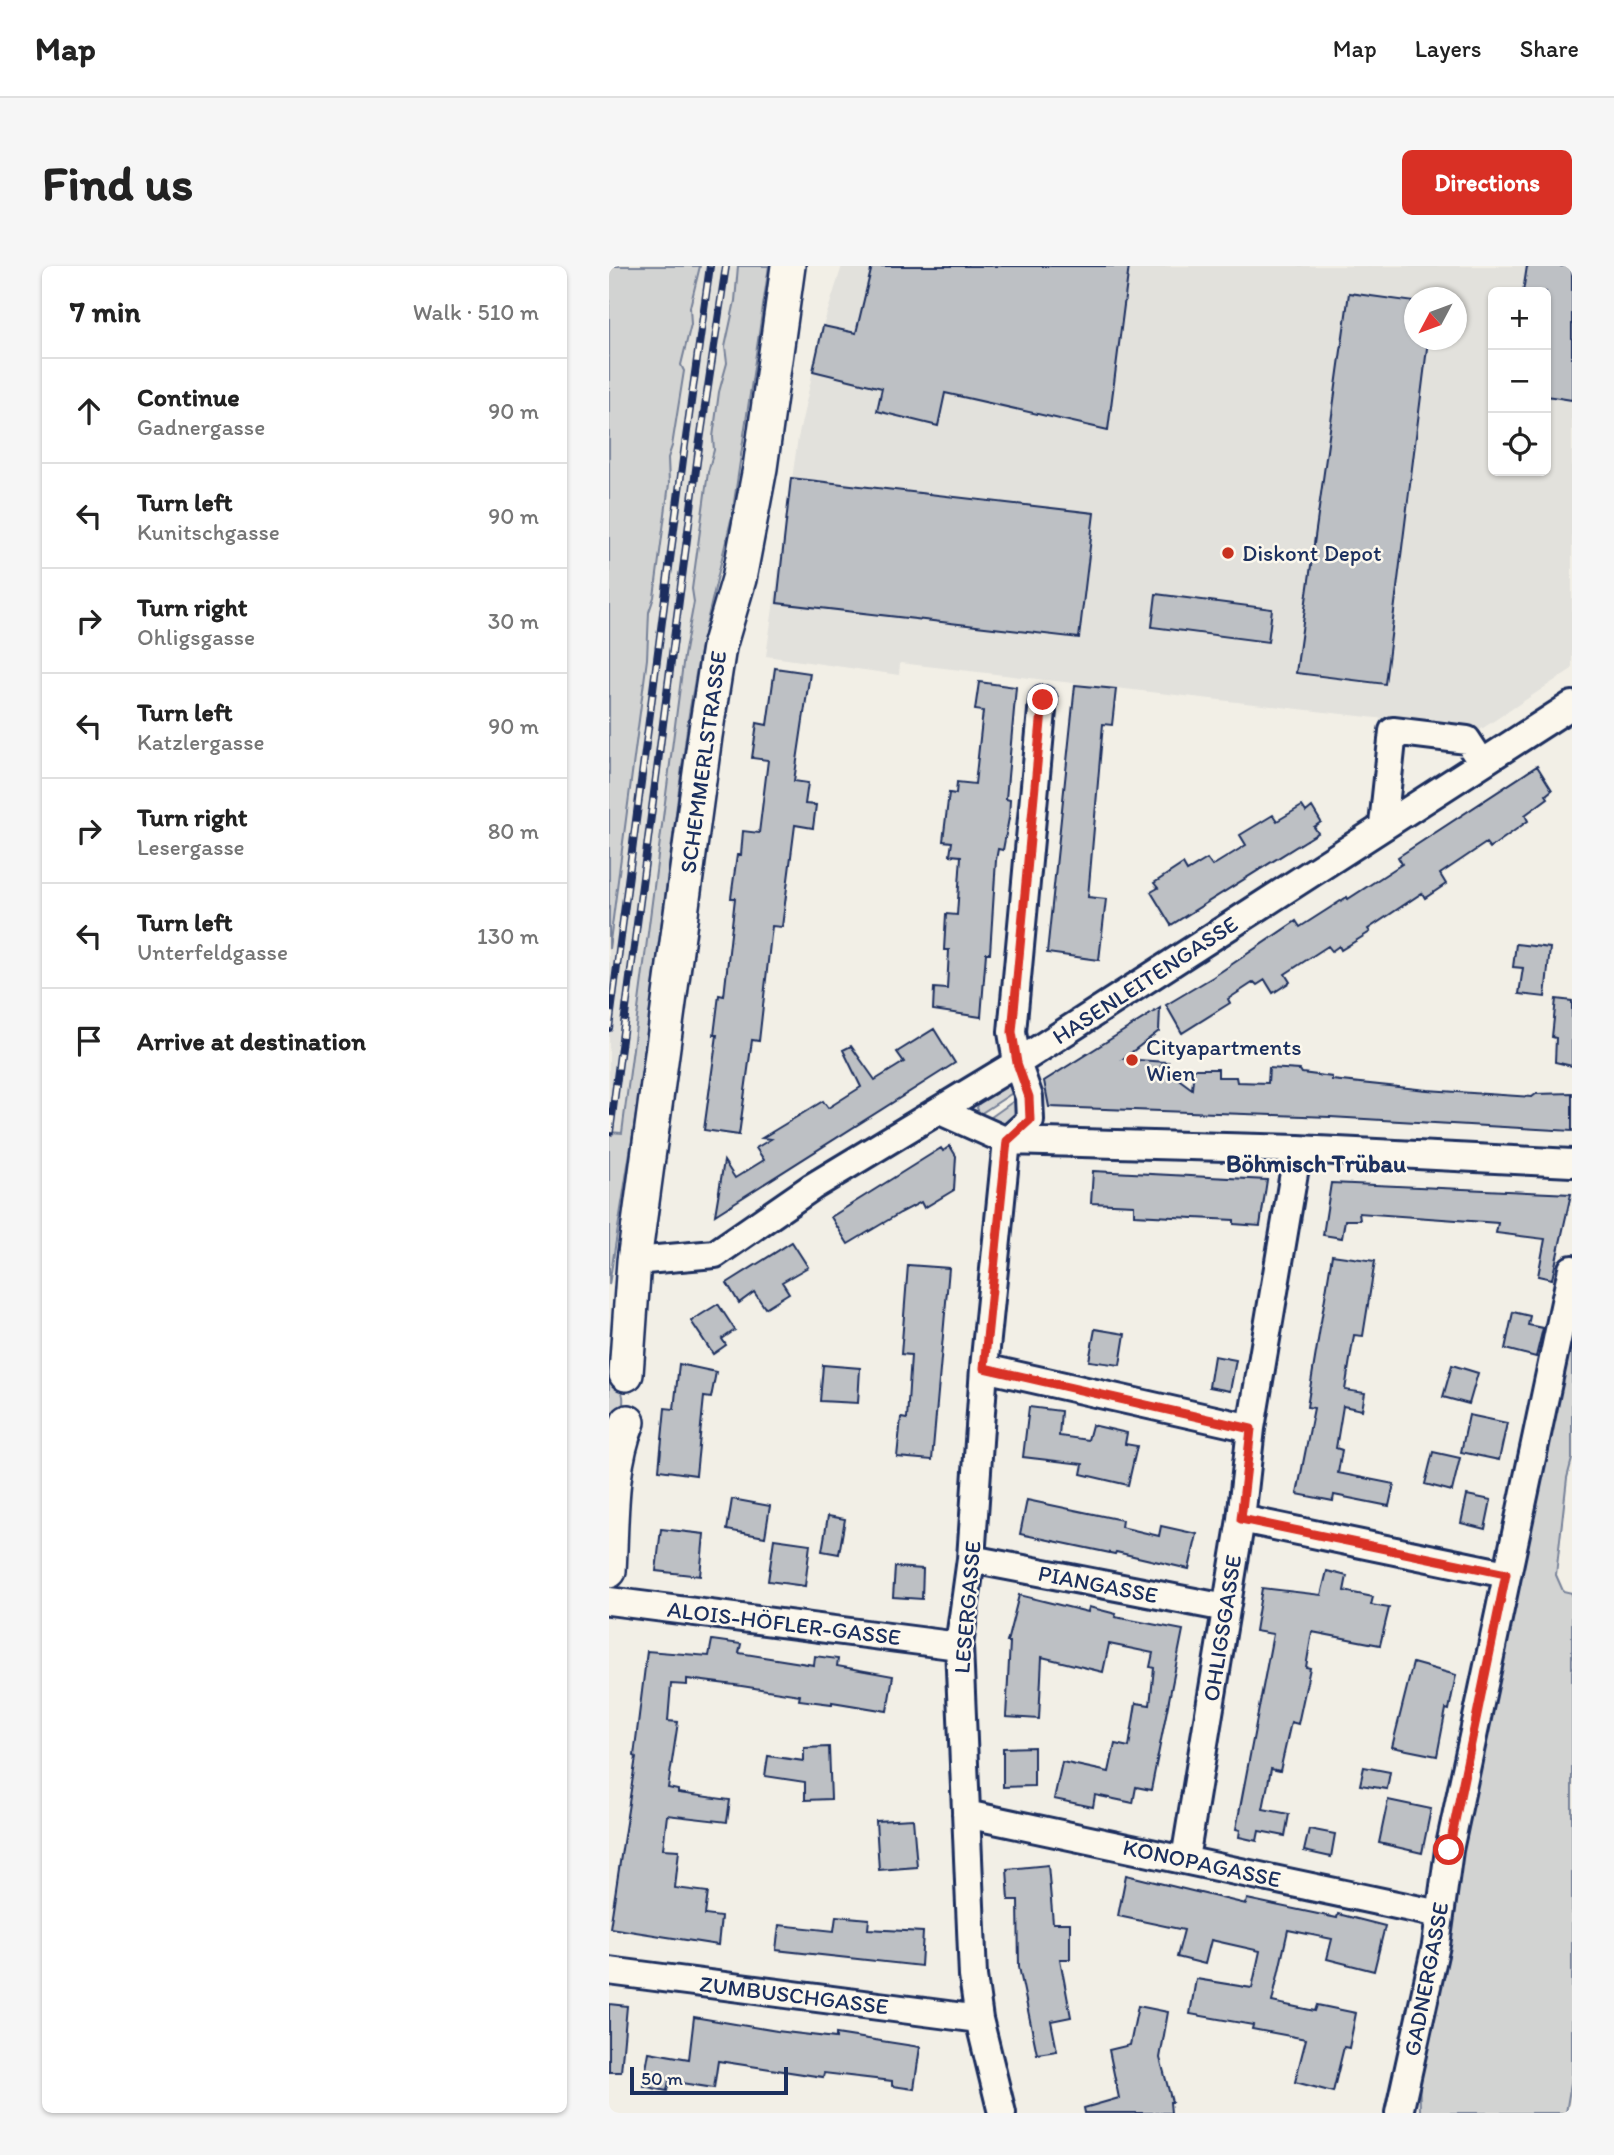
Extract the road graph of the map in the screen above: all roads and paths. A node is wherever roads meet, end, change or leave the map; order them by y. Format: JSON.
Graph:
{"nodes":[{"id":1,"x":788,"y":266,"type":"edge"},
{"id":2,"x":1043,"y":700,"type":"dead end"},
{"id":3,"x":1572,"y":705,"type":"edge"},
{"id":4,"x":1482,"y":763,"type":"junction"},
{"id":5,"x":1383,"y":825,"type":"junction"},
{"id":6,"x":1017,"y":1063,"type":"junction"},
{"id":7,"x":940,"y":1111,"type":"junction"},
{"id":8,"x":1007,"y":1141,"type":"junction"},
{"id":9,"x":1298,"y":1149,"type":"junction"},
{"id":10,"x":1572,"y":1163,"type":"edge"},
{"id":11,"x":634,"y":1261,"type":"junction"},
{"id":12,"x":1572,"y":1269,"type":"edge"},
{"id":13,"x":609,"y":1335,"type":"edge"},
{"id":14,"x":984,"y":1368,"type":"junction"},
{"id":15,"x":618,"y":1370,"type":"edge"},
{"id":16,"x":619,"y":1428,"type":"edge"},
{"id":17,"x":1251,"y":1429,"type":"junction"},
{"id":18,"x":1241,"y":1519,"type":"junction"},
{"id":19,"x":971,"y":1559,"type":"junction"},
{"id":20,"x":609,"y":1571,"type":"edge"},
{"id":21,"x":1506,"y":1574,"type":"junction"},
{"id":22,"x":609,"y":1601,"type":"edge"},
{"id":23,"x":1226,"y":1608,"type":"junction"},
{"id":24,"x":959,"y":1646,"type":"junction"},
{"id":25,"x":966,"y":1814,"type":"junction"},
{"id":26,"x":1185,"y":1859,"type":"junction"},
{"id":27,"x":1439,"y":1914,"type":"junction"},
{"id":28,"x":609,"y":1971,"type":"edge"},
{"id":29,"x":979,"y":2019,"type":"junction"},
{"id":30,"x":1002,"y":2113,"type":"edge"},
{"id":31,"x":1399,"y":2113,"type":"edge"}],
"edges":[{"from":1,"to":11,"type":"main road","name":"SCHEMMERLSTRASSE"},
{"from":2,"to":6,"type":"street"},
{"from":3,"to":4,"type":"street","name":"HASENLEITENGASSE"},
{"from":4,"to":5,"type":"street","name":"HASENLEITENGASSE"},
{"from":4,"to":5,"type":"street"},
{"from":5,"to":6,"type":"street","name":"HASENLEITENGASSE"},
{"from":6,"to":7,"type":"street","name":"HASENLEITENGASSE"},
{"from":6,"to":8,"type":"street"},
{"from":7,"to":8,"type":"street"},
{"from":7,"to":11,"type":"street","name":"HASENLEITENGASSE"},
{"from":8,"to":9,"type":"street"},
{"from":8,"to":14,"type":"street","name":"LESERGASSE"},
{"from":9,"to":10,"type":"street"},
{"from":9,"to":17,"type":"street","name":"OHLIGSGASSE"},
{"from":11,"to":13,"type":"main road","name":"SCHEMMERLSTRASSE"},
{"from":11,"to":15,"type":"main road","name":"SCHEMMERLSTRASSE"},
{"from":12,"to":21,"type":"street","name":"GADNERGASSE"},
{"from":14,"to":17,"type":"street"},
{"from":14,"to":19,"type":"street","name":"LESERGASSE"},
{"from":15,"to":16,"type":"main road","name":"SCHEMMERLSTRASSE"},
{"from":16,"to":20,"type":"main road"},
{"from":17,"to":18,"type":"street","name":"OHLIGSGASSE"},
{"from":18,"to":21,"type":"street"},
{"from":18,"to":23,"type":"street","name":"OHLIGSGASSE"},
{"from":19,"to":23,"type":"street","name":"PIANGASSE"},
{"from":19,"to":24,"type":"street","name":"LESERGASSE"},
{"from":21,"to":27,"type":"street","name":"GADNERGASSE"},
{"from":22,"to":24,"type":"street","name":"ALOIS-HÖFLER-GASSE"},
{"from":23,"to":26,"type":"street","name":"OHLIGSGASSE"},
{"from":24,"to":25,"type":"street","name":"LESERGASSE"},
{"from":25,"to":26,"type":"street","name":"KONOPAGASSE"},
{"from":25,"to":29,"type":"street","name":"LESERGASSE"},
{"from":26,"to":27,"type":"street","name":"KONOPAGASSE"},
{"from":27,"to":31,"type":"street","name":"GADNERGASSE"},
{"from":28,"to":29,"type":"street","name":"ZUMBUSCHGASSE"},
{"from":29,"to":30,"type":"street","name":"LESERGASSE"}]}
